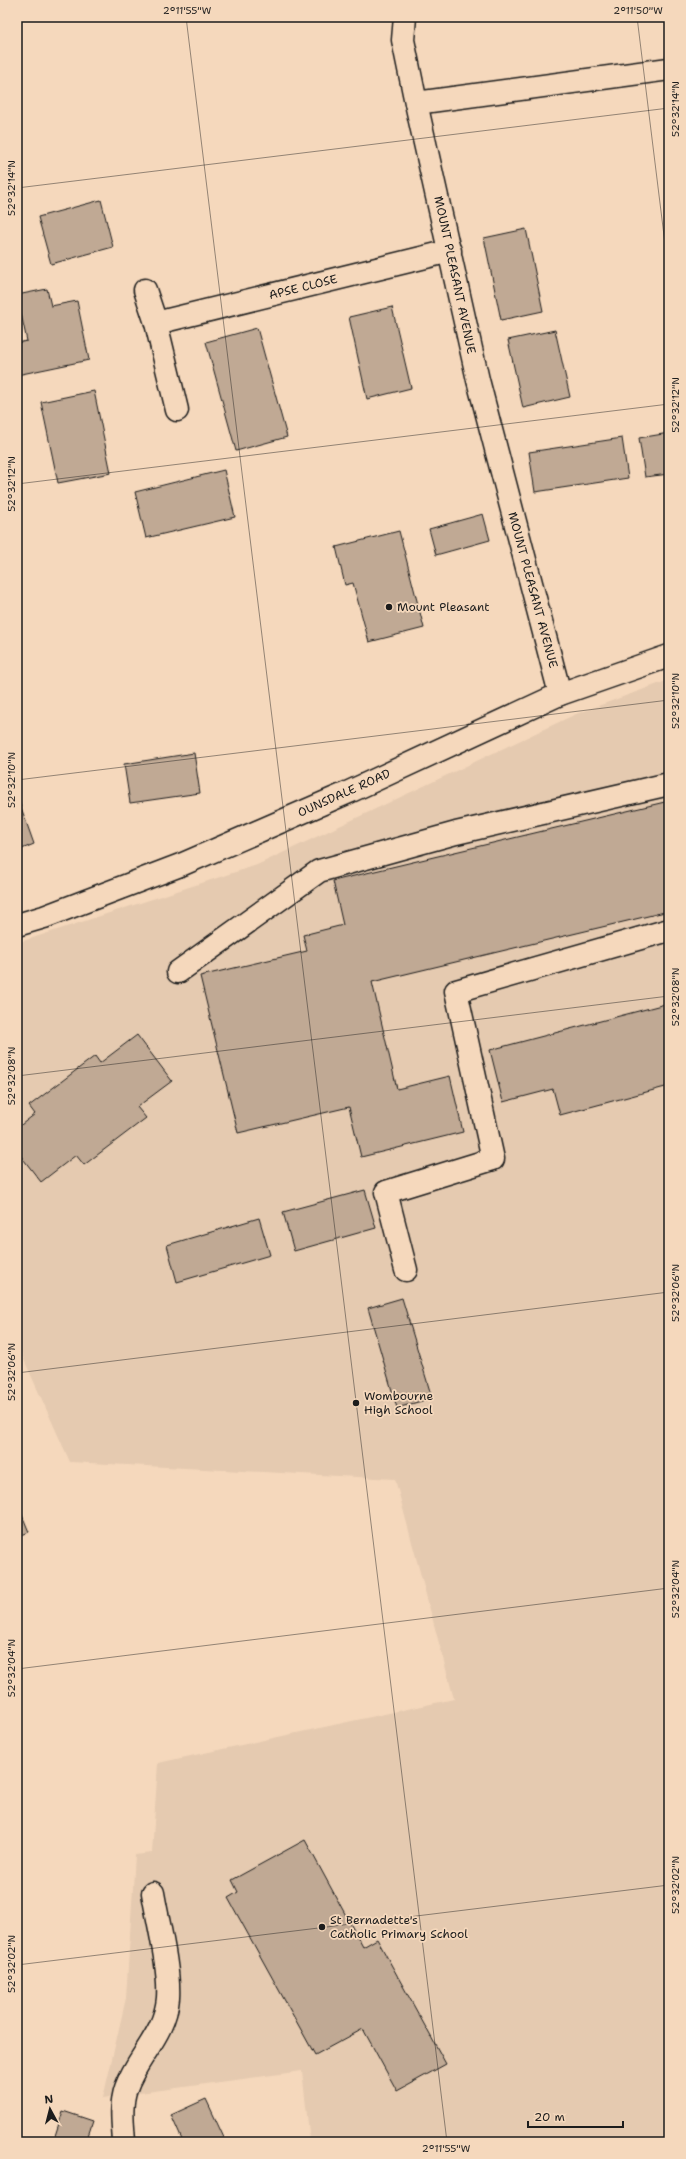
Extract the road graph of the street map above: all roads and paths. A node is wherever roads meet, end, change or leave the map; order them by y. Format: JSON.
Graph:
{"nodes":[{"id":1,"x":405,"y":17,"type":"edge"},
{"id":2,"x":669,"y":69,"type":"edge"},
{"id":3,"x":416,"y":103,"type":"junction"},
{"id":4,"x":450,"y":250,"type":"junction"},
{"id":5,"x":145,"y":290,"type":"dead end"},
{"id":6,"x":156,"y":323,"type":"junction"},
{"id":7,"x":177,"y":410,"type":"dead end"},
{"id":8,"x":669,"y":656,"type":"edge"},
{"id":9,"x":560,"y":694,"type":"junction"},
{"id":10,"x":669,"y":784,"type":"edge"},
{"id":11,"x":17,"y":926,"type":"edge"},
{"id":12,"x":669,"y":930,"type":"edge"},
{"id":13,"x":178,"y":972,"type":"dead end"},
{"id":14,"x":406,"y":1270,"type":"dead end"},
{"id":15,"x":153,"y":1893,"type":"dead end"},
{"id":16,"x":124,"y":2142,"type":"edge"}],
"edges":[{"from":1,"to":3,"type":"street","name":"MOUNT PLEASANT AVENUE"},
{"from":2,"to":3,"type":"street"},
{"from":3,"to":4,"type":"street","name":"MOUNT PLEASANT AVENUE"},
{"from":4,"to":6,"type":"street","name":"APSE CLOSE"},
{"from":4,"to":9,"type":"street","name":"MOUNT PLEASANT AVENUE"},
{"from":5,"to":6,"type":"street"},
{"from":6,"to":7,"type":"street"},
{"from":8,"to":9,"type":"street","name":"OUNSDALE ROAD"},
{"from":9,"to":11,"type":"street","name":"OUNSDALE ROAD"},
{"from":10,"to":13,"type":"street"},
{"from":12,"to":14,"type":"street"},
{"from":15,"to":16,"type":"street"}]}
